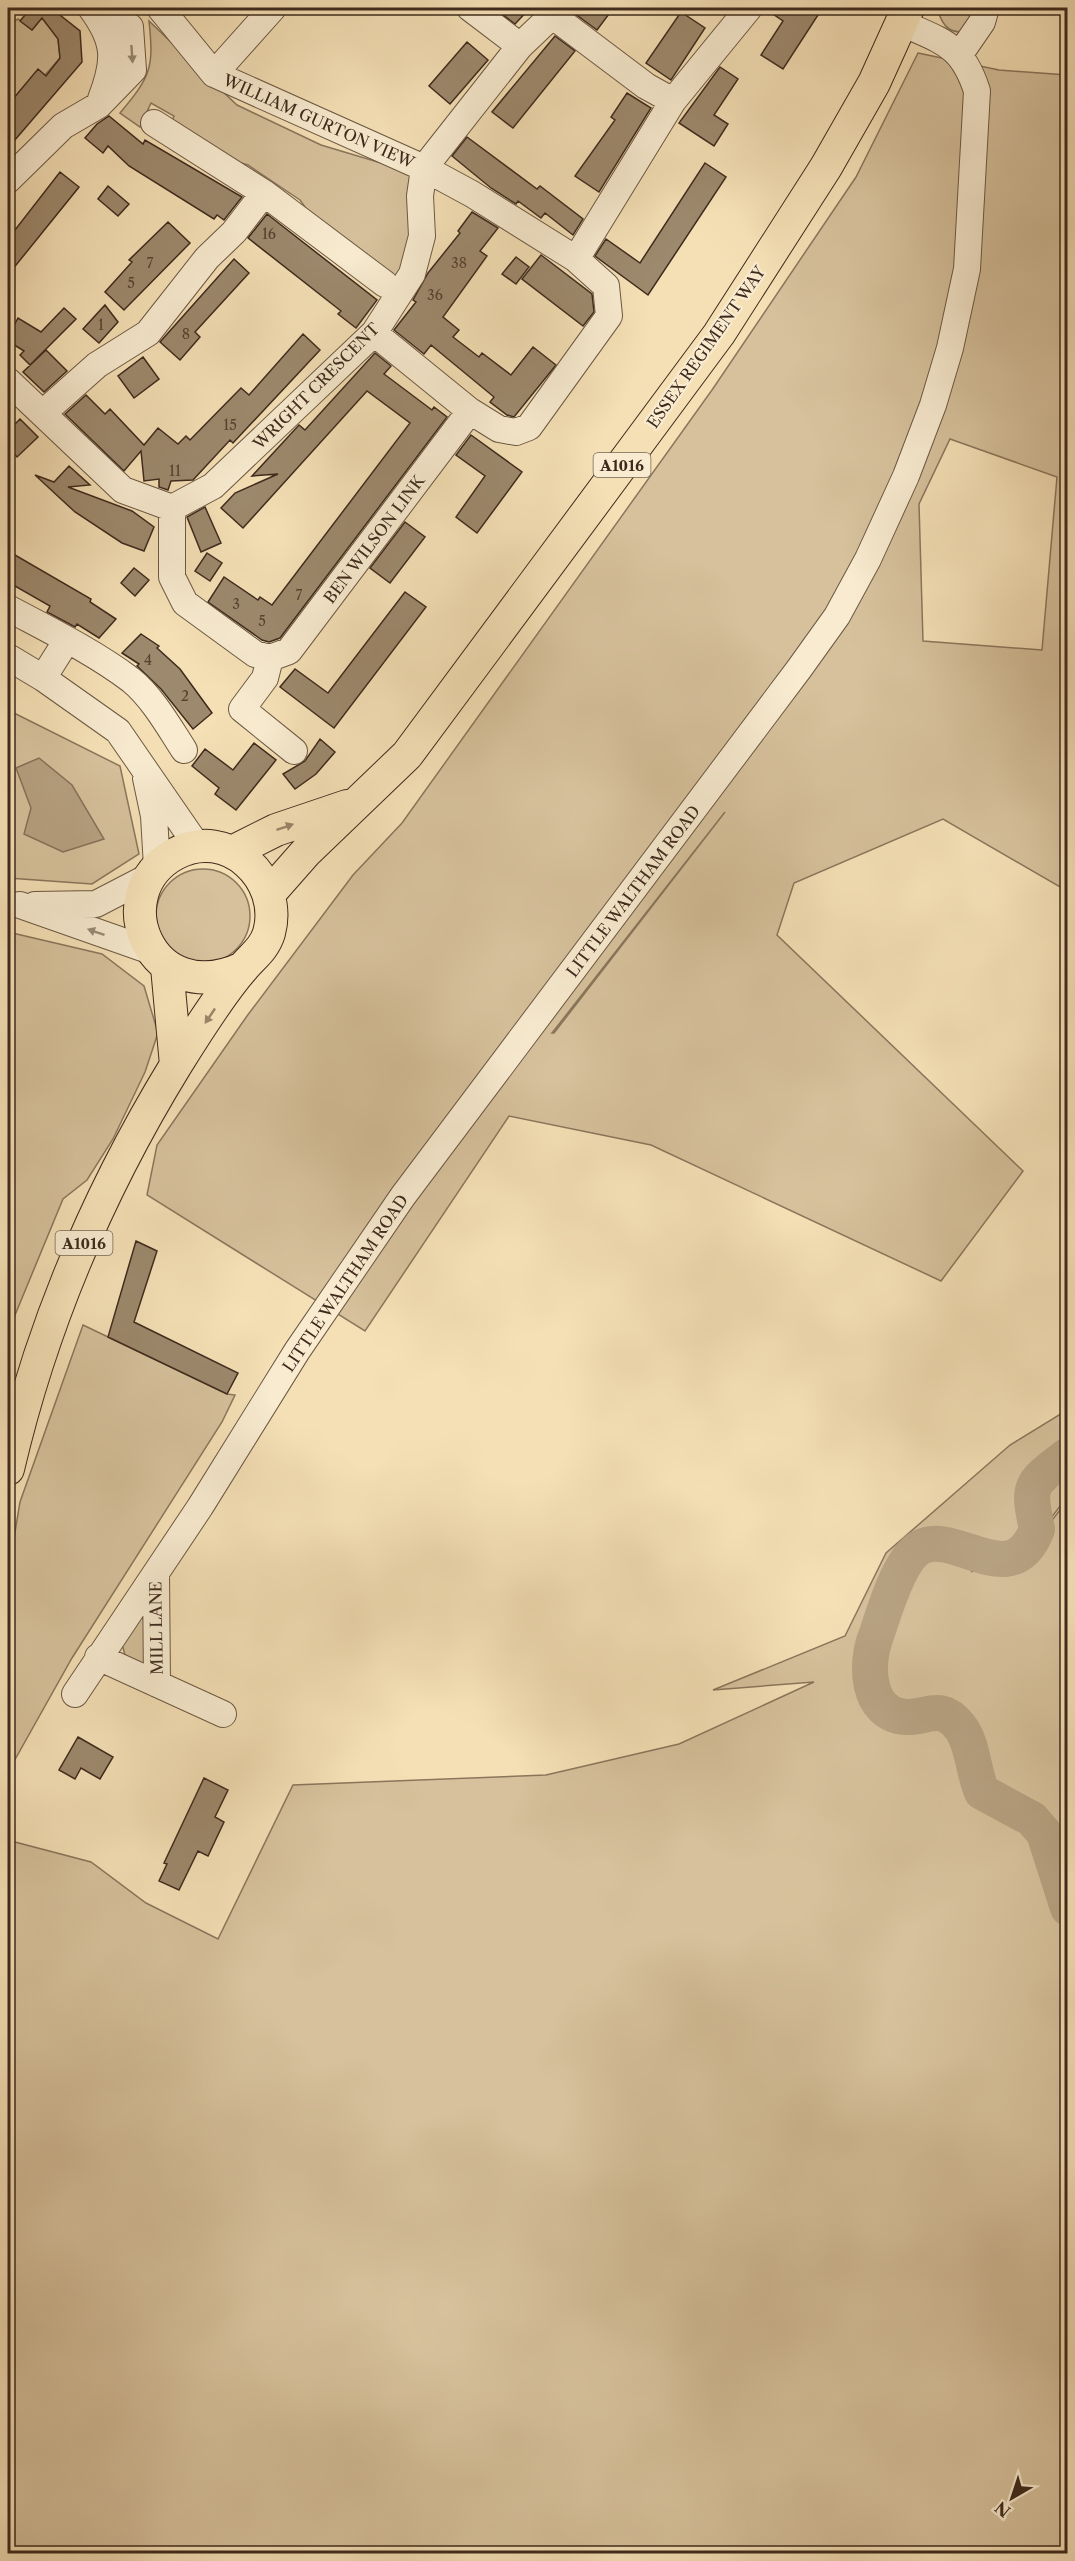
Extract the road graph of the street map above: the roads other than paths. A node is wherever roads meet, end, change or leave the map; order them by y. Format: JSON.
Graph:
{"nodes":[{"id":1,"x":92,"y":8,"type":"edge"},
{"id":2,"x":106,"y":8,"type":"edge"},
{"id":3,"x":160,"y":8,"type":"edge"},
{"id":4,"x":273,"y":8,"type":"edge"},
{"id":5,"x":470,"y":8,"type":"edge"},
{"id":6,"x":749,"y":8,"type":"edge"},
{"id":7,"x":986,"y":8,"type":"edge"},
{"id":8,"x":557,"y":12,"type":"edge"},
{"id":9,"x":905,"y":15,"type":"edge"},
{"id":10,"x":520,"y":46,"type":"junction"},
{"id":11,"x":960,"y":54,"type":"junction"},
{"id":12,"x":214,"y":74,"type":"junction"},
{"id":13,"x":673,"y":100,"type":"junction"},
{"id":14,"x":99,"y":105,"type":"junction"},
{"id":15,"x":154,"y":123,"type":"dead end"},
{"id":16,"x":424,"y":168,"type":"junction"},
{"id":17,"x":8,"y":180,"type":"edge"},
{"id":18,"x":264,"y":194,"type":"junction"},
{"id":19,"x":576,"y":259,"type":"junction"},
{"id":20,"x":385,"y":284,"type":"dead end"},
{"id":21,"x":374,"y":333,"type":"junction"},
{"id":22,"x":8,"y":381,"type":"edge"},
{"id":23,"x":470,"y":411,"type":"junction"},
{"id":24,"x":43,"y":412,"type":"junction"},
{"id":25,"x":172,"y":508,"type":"junction"},
{"id":26,"x":8,"y":608,"type":"edge"},
{"id":27,"x":67,"y":640,"type":"junction"},
{"id":28,"x":8,"y":657,"type":"edge"},
{"id":29,"x":270,"y":658,"type":"junction"},
{"id":30,"x":44,"y":678,"type":"junction"},
{"id":31,"x":184,"y":750,"type":"dead end"},
{"id":32,"x":294,"y":751,"type":"dead end"},
{"id":33,"x":143,"y":768,"type":"junction"},
{"id":34,"x":356,"y":803,"type":"junction"},
{"id":35,"x":198,"y":847,"type":"junction"},
{"id":36,"x":232,"y":852,"type":"junction"},
{"id":37,"x":154,"y":872,"type":"junction"},
{"id":38,"x":270,"y":894,"type":"junction"},
{"id":39,"x":159,"y":959,"type":"junction"},
{"id":40,"x":243,"y":968,"type":"junction"},
{"id":41,"x":176,"y":1065,"type":"junction"},
{"id":42,"x":8,"y":1469,"type":"edge"},
{"id":43,"x":156,"y":1573,"type":"junction"},
{"id":44,"x":98,"y":1657,"type":"junction"},
{"id":45,"x":157,"y":1684,"type":"junction"},
{"id":46,"x":75,"y":1694,"type":"dead end"},
{"id":47,"x":223,"y":1714,"type":"dead end"}],
"edges":[{"from":1,"to":14,"type":"street"},
{"from":2,"to":14,"type":"street","one_way":true},
{"from":3,"to":12,"type":"street","name":"WILLIAM GURTON VIEW"},
{"from":4,"to":12,"type":"street","name":"WILLIAM GURTON VIEW"},
{"from":5,"to":10,"type":"street"},
{"from":6,"to":13,"type":"street"},
{"from":7,"to":11,"type":"street"},
{"from":8,"to":10,"type":"street"},
{"from":8,"to":13,"type":"street"},
{"from":9,"to":11,"type":"street"},
{"from":9,"to":34,"type":"main road","name":"ESSEX REGIMENT WAY","number":"A1016"},
{"from":10,"to":16,"type":"street"},
{"from":11,"to":43,"type":"street","name":"LITTLE WALTHAM ROAD"},
{"from":12,"to":16,"type":"street","name":"WILLIAM GURTON VIEW"},
{"from":13,"to":19,"type":"street"},
{"from":14,"to":17,"type":"street"},
{"from":15,"to":18,"type":"street"},
{"from":16,"to":19,"type":"street","name":"WILLIAM GURTON VIEW"},
{"from":16,"to":21,"type":"street","name":"WRIGHT CRESCENT"},
{"from":18,"to":20,"type":"street"},
{"from":18,"to":24,"type":"street"},
{"from":19,"to":23,"type":"street","name":"WILLIAM GURTON VIEW"},
{"from":21,"to":23,"type":"street"},
{"from":21,"to":25,"type":"street","name":"WRIGHT CRESCENT"},
{"from":22,"to":24,"type":"street"},
{"from":23,"to":29,"type":"street","name":"BEN WILSON LINK"},
{"from":24,"to":25,"type":"street"},
{"from":25,"to":29,"type":"street"},
{"from":26,"to":27,"type":"street"},
{"from":27,"to":30,"type":"street"},
{"from":27,"to":31,"type":"street"},
{"from":28,"to":30,"type":"street"},
{"from":29,"to":32,"type":"street"},
{"from":30,"to":33,"type":"street"},
{"from":33,"to":35,"type":"street"},
{"from":33,"to":37,"type":"street"},
{"from":36,"to":34,"type":"main road","name":"ESSEX REGIMENT WAY","number":"A1016","one_way":true},
{"from":34,"to":38,"type":"main road","name":"ESSEX REGIMENT WAY","number":"A1016"},
{"from":35,"to":36,"type":"main road","number":"A1016"},
{"from":35,"to":37,"type":"main road","number":"A1016"},
{"from":36,"to":38,"type":"main road","number":"A1016"},
{"from":37,"to":39,"type":"main road"},
{"from":39,"to":37,"type":"street","one_way":true},
{"from":38,"to":40,"type":"main road","number":"A1016"},
{"from":39,"to":40,"type":"main road"},
{"from":39,"to":41,"type":"main road"},
{"from":40,"to":41,"type":"main road","number":"A1016","one_way":true},
{"from":41,"to":42,"type":"main road","number":"A1016"},
{"from":43,"to":44,"type":"street","name":"LITTLE WALTHAM ROAD"},
{"from":43,"to":45,"type":"street","name":"MILL LANE"},
{"from":44,"to":45,"type":"street","name":"MILL LANE"},
{"from":44,"to":46,"type":"street","name":"LITTLE WALTHAM ROAD"},
{"from":45,"to":47,"type":"street","name":"MILL LANE"}]}
